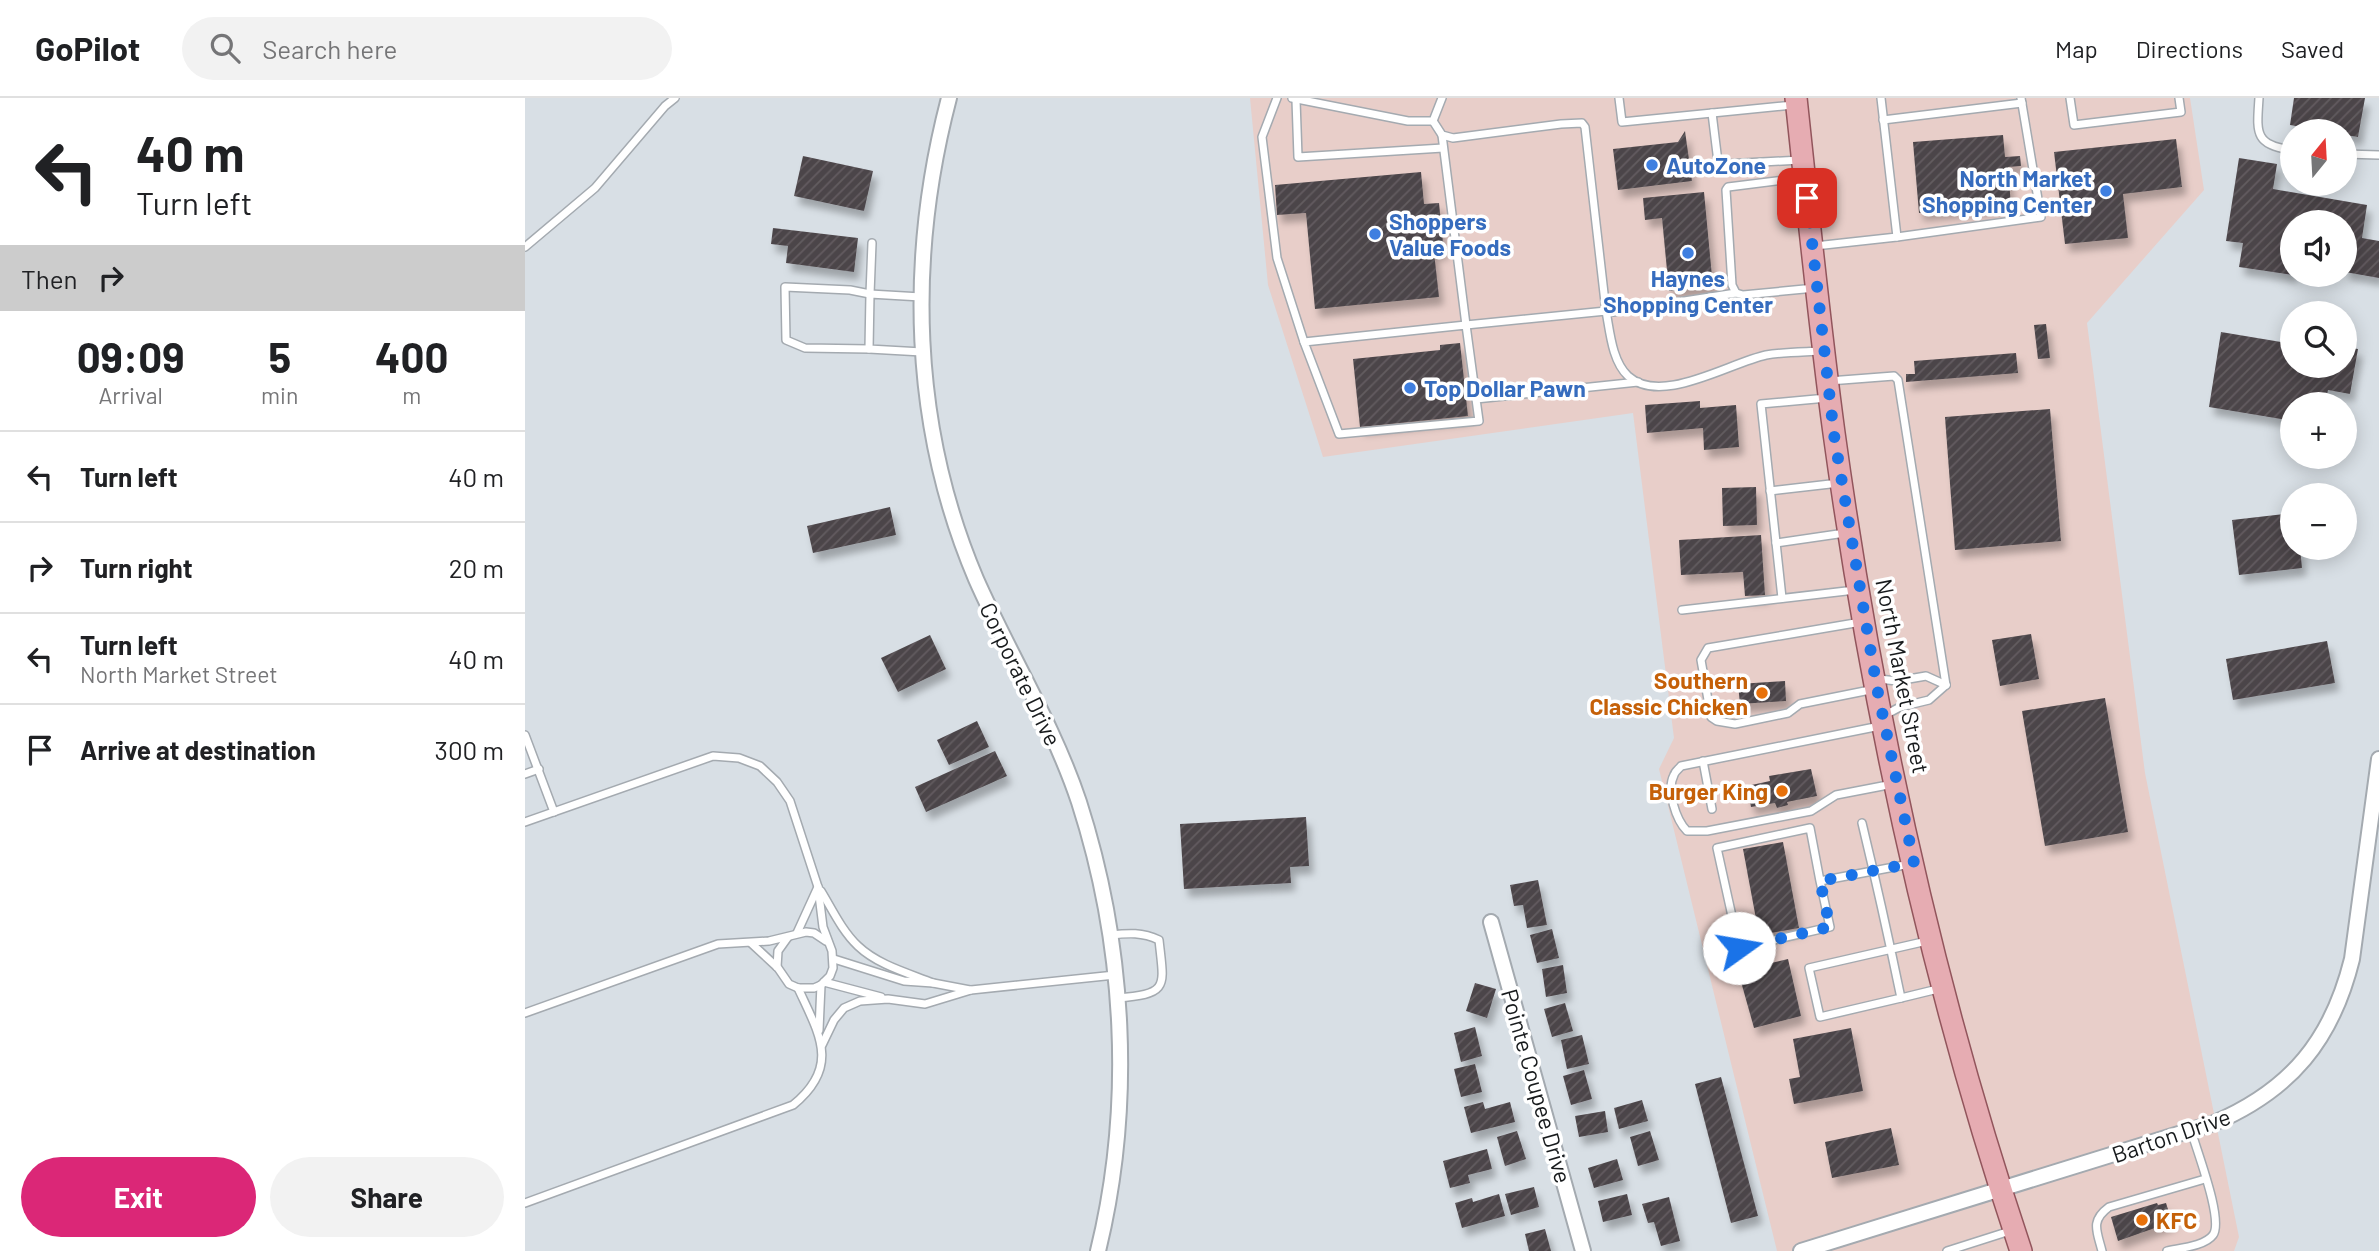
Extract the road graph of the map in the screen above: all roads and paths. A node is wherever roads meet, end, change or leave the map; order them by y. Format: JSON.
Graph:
{"nodes":[{"id":1,"x":675,"y":98,"type":"edge"},
{"id":2,"x":950,"y":98,"type":"edge"},
{"id":3,"x":1277,"y":98,"type":"edge"},
{"id":4,"x":1442,"y":98,"type":"edge"},
{"id":5,"x":1619,"y":98,"type":"edge"},
{"id":6,"x":1881,"y":98,"type":"edge"},
{"id":7,"x":2070,"y":98,"type":"edge"},
{"id":8,"x":2179,"y":98,"type":"edge"},
{"id":9,"x":2259,"y":98,"type":"edge"},
{"id":10,"x":1294,"y":99,"type":"edge"},
{"id":11,"x":2022,"y":100,"type":"edge"},
{"id":12,"x":1796,"y":101,"type":"edge"},
{"id":13,"x":1711,"y":113,"type":"junction"},
{"id":14,"x":1884,"y":120,"type":"junction"},
{"id":15,"x":1433,"y":121,"type":"junction"},
{"id":16,"x":1442,"y":135,"type":"junction"},
{"id":17,"x":1443,"y":148,"type":"junction"},
{"id":18,"x":2280,"y":148,"type":"edge"},
{"id":19,"x":2357,"y":154,"type":"edge"},
{"id":20,"x":2379,"y":155,"type":"edge"},
{"id":21,"x":1804,"y":169,"type":"junction"},
{"id":22,"x":1897,"y":237,"type":"junction"},
{"id":23,"x":872,"y":243,"type":"dead end"},
{"id":24,"x":1812,"y":246,"type":"junction"},
{"id":25,"x":525,"y":247,"type":"edge"},
{"id":26,"x":1817,"y":288,"type":"junction"},
{"id":27,"x":1735,"y":293,"type":"junction"},
{"id":28,"x":870,"y":294,"type":"junction"},
{"id":29,"x":921,"y":297,"type":"junction"},
{"id":30,"x":1606,"y":311,"type":"junction"},
{"id":31,"x":1466,"y":325,"type":"junction"},
{"id":32,"x":1304,"y":342,"type":"junction"},
{"id":33,"x":869,"y":349,"type":"junction"},
{"id":34,"x":1824,"y":351,"type":"junction"},
{"id":35,"x":922,"y":352,"type":"junction"},
{"id":36,"x":1638,"y":382,"type":"junction"},
{"id":37,"x":1829,"y":389,"type":"junction"},
{"id":38,"x":1476,"y":398,"type":"junction"},
{"id":39,"x":1842,"y":482,"type":"junction"},
{"id":40,"x":1770,"y":491,"type":"junction"},
{"id":41,"x":1850,"y":533,"type":"junction"},
{"id":42,"x":1776,"y":543,"type":"junction"},
{"id":43,"x":1860,"y":590,"type":"junction"},
{"id":44,"x":1782,"y":598,"type":"junction"},
{"id":45,"x":1682,"y":610,"type":"dead end"},
{"id":46,"x":1865,"y":621,"type":"junction"},
{"id":47,"x":1876,"y":684,"type":"junction"},
{"id":48,"x":1946,"y":685,"type":"junction"},
{"id":49,"x":1883,"y":721,"type":"junction"},
{"id":50,"x":525,"y":735,"type":"edge"},
{"id":51,"x":2379,"y":759,"type":"edge"},
{"id":52,"x":1703,"y":761,"type":"junction"},
{"id":53,"x":539,"y":769,"type":"junction"},
{"id":54,"x":525,"y":774,"type":"edge"},
{"id":55,"x":1896,"y":784,"type":"junction"},
{"id":56,"x":1712,"y":809,"type":"dead end"},
{"id":57,"x":554,"y":812,"type":"junction"},
{"id":58,"x":2375,"y":821,"type":"edge"},
{"id":59,"x":525,"y":822,"type":"edge"},
{"id":60,"x":1862,"y":823,"type":"dead end"},
{"id":61,"x":1914,"y":863,"type":"junction"},
{"id":62,"x":1873,"y":871,"type":"junction"},
{"id":63,"x":1820,"y":881,"type":"junction"},
{"id":64,"x":818,"y":887,"type":"junction"},
{"id":65,"x":1491,"y":922,"type":"dead end"},
{"id":66,"x":793,"y":935,"type":"junction"},
{"id":67,"x":1110,"y":935,"type":"junction"},
{"id":68,"x":1932,"y":940,"type":"junction"},
{"id":69,"x":751,"y":943,"type":"junction"},
{"id":70,"x":829,"y":944,"type":"junction"},
{"id":71,"x":1891,"y":949,"type":"junction"},
{"id":72,"x":834,"y":959,"type":"junction"},
{"id":73,"x":778,"y":968,"type":"junction"},
{"id":74,"x":1115,"y":975,"type":"junction"},
{"id":75,"x":822,"y":983,"type":"junction"},
{"id":76,"x":933,"y":983,"type":"junction"},
{"id":77,"x":798,"y":988,"type":"junction"},
{"id":78,"x":1944,"y":988,"type":"junction"},
{"id":79,"x":971,"y":990,"type":"junction"},
{"id":80,"x":1117,"y":998,"type":"junction"},
{"id":81,"x":1902,"y":998,"type":"junction"},
{"id":82,"x":888,"y":999,"type":"junction"},
{"id":83,"x":525,"y":1013,"type":"edge"},
{"id":84,"x":819,"y":1031,"type":"junction"},
{"id":85,"x":821,"y":1046,"type":"junction"},
{"id":86,"x":2191,"y":1130,"type":"junction"},
{"id":87,"x":2205,"y":1179,"type":"junction"},
{"id":88,"x":2001,"y":1189,"type":"junction"},
{"id":89,"x":525,"y":1203,"type":"edge"},
{"id":90,"x":2014,"y":1230,"type":"junction"},
{"id":91,"x":1098,"y":1251,"type":"edge"},
{"id":92,"x":1583,"y":1251,"type":"edge"},
{"id":93,"x":1801,"y":1251,"type":"edge"},
{"id":94,"x":1947,"y":1251,"type":"edge"},
{"id":95,"x":2021,"y":1251,"type":"edge"},
{"id":96,"x":2102,"y":1251,"type":"edge"},
{"id":97,"x":2167,"y":1251,"type":"edge"}],
"edges":[{"from":1,"to":25,"type":"lane"},
{"from":2,"to":29,"type":"street","name":"Corporate Drive"},
{"from":3,"to":32,"type":"lane"},
{"from":4,"to":15,"type":"lane"},
{"from":5,"to":13,"type":"lane"},
{"from":6,"to":14,"type":"lane"},
{"from":7,"to":8,"type":"lane"},
{"from":9,"to":18,"type":"lane"},
{"from":10,"to":15,"type":"lane"},
{"from":10,"to":17,"type":"lane"},
{"from":11,"to":14,"type":"lane"},
{"from":11,"to":22,"type":"lane"},
{"from":12,"to":13,"type":"lane"},
{"from":12,"to":21,"type":"main road","name":"North Market Street"},
{"from":13,"to":21,"type":"lane"},
{"from":14,"to":22,"type":"lane"},
{"from":15,"to":16,"type":"lane"},
{"from":16,"to":17,"type":"lane"},
{"from":16,"to":30,"type":"lane"},
{"from":17,"to":31,"type":"lane"},
{"from":19,"to":20,"type":"lane"},
{"from":21,"to":24,"type":"main road","name":"North Market Street"},
{"from":21,"to":27,"type":"lane"},
{"from":22,"to":24,"type":"lane"},
{"from":23,"to":28,"type":"lane"},
{"from":24,"to":26,"type":"main road","name":"North Market Street"},
{"from":26,"to":27,"type":"lane"},
{"from":26,"to":34,"type":"main road","name":"North Market Street"},
{"from":27,"to":30,"type":"lane"},
{"from":28,"to":29,"type":"lane"},
{"from":28,"to":33,"type":"lane"},
{"from":28,"to":33,"type":"lane"},
{"from":29,"to":35,"type":"street","name":"Corporate Drive"},
{"from":30,"to":31,"type":"lane"},
{"from":30,"to":36,"type":"lane"},
{"from":31,"to":32,"type":"lane"},
{"from":31,"to":38,"type":"lane"},
{"from":32,"to":38,"type":"lane"},
{"from":33,"to":35,"type":"lane"},
{"from":34,"to":36,"type":"lane"},
{"from":34,"to":37,"type":"main road","name":"North Market Street"},
{"from":35,"to":67,"type":"street","name":"Corporate Drive"},
{"from":36,"to":38,"type":"lane"},
{"from":37,"to":39,"type":"main road","name":"North Market Street"},
{"from":37,"to":40,"type":"lane"},
{"from":37,"to":48,"type":"lane"},
{"from":39,"to":40,"type":"lane"},
{"from":39,"to":41,"type":"main road","name":"North Market Street"},
{"from":40,"to":42,"type":"lane"},
{"from":41,"to":42,"type":"lane"},
{"from":41,"to":43,"type":"main road","name":"North Market Street"},
{"from":42,"to":44,"type":"lane"},
{"from":43,"to":44,"type":"lane"},
{"from":43,"to":46,"type":"main road","name":"North Market Street"},
{"from":44,"to":45,"type":"lane"},
{"from":46,"to":47,"type":"main road","name":"North Market Street"},
{"from":46,"to":47,"type":"lane"},
{"from":47,"to":48,"type":"lane"},
{"from":47,"to":49,"type":"main road","name":"North Market Street"},
{"from":48,"to":49,"type":"lane"},
{"from":49,"to":52,"type":"lane"},
{"from":49,"to":55,"type":"main road","name":"North Market Street"},
{"from":50,"to":53,"type":"lane"},
{"from":51,"to":58,"type":"street","name":"Barton Drive"},
{"from":52,"to":55,"type":"lane"},
{"from":52,"to":56,"type":"lane"},
{"from":53,"to":54,"type":"lane"},
{"from":53,"to":57,"type":"lane"},
{"from":55,"to":61,"type":"main road","name":"North Market Street"},
{"from":57,"to":59,"type":"lane"},
{"from":57,"to":64,"type":"lane"},
{"from":58,"to":86,"type":"street","name":"Barton Drive"},
{"from":60,"to":62,"type":"lane"},
{"from":61,"to":62,"type":"lane"},
{"from":61,"to":68,"type":"main road","name":"North Market Street"},
{"from":62,"to":63,"type":"lane"},
{"from":62,"to":71,"type":"lane"},
{"from":63,"to":63,"type":"lane"},
{"from":64,"to":66,"type":"lane"},
{"from":64,"to":70,"type":"lane"},
{"from":64,"to":76,"type":"lane"},
{"from":65,"to":92,"type":"street","name":"Pointe Coupee Drive"},
{"from":66,"to":69,"type":"lane"},
{"from":66,"to":70,"type":"lane"},
{"from":66,"to":73,"type":"lane"},
{"from":67,"to":74,"type":"street","name":"Corporate Drive"},
{"from":67,"to":80,"type":"lane"},
{"from":68,"to":71,"type":"lane"},
{"from":68,"to":78,"type":"main road","name":"North Market Street"},
{"from":69,"to":73,"type":"lane"},
{"from":69,"to":83,"type":"lane"},
{"from":70,"to":72,"type":"lane"},
{"from":71,"to":81,"type":"lane"},
{"from":71,"to":81,"type":"lane"},
{"from":72,"to":75,"type":"lane"},
{"from":72,"to":76,"type":"lane"},
{"from":73,"to":77,"type":"lane"},
{"from":74,"to":79,"type":"lane"},
{"from":74,"to":80,"type":"street","name":"Corporate Drive"},
{"from":75,"to":77,"type":"lane"},
{"from":75,"to":82,"type":"lane"},
{"from":75,"to":84,"type":"lane"},
{"from":76,"to":79,"type":"lane"},
{"from":77,"to":84,"type":"lane"},
{"from":78,"to":81,"type":"lane"},
{"from":78,"to":88,"type":"main road","name":"North Market Street"},
{"from":79,"to":82,"type":"lane"},
{"from":80,"to":91,"type":"street","name":"Corporate Drive"},
{"from":82,"to":85,"type":"lane"},
{"from":84,"to":85,"type":"lane"},
{"from":85,"to":89,"type":"lane"},
{"from":86,"to":87,"type":"lane"},
{"from":86,"to":88,"type":"street","name":"Barton Drive"},
{"from":87,"to":96,"type":"lane"},
{"from":87,"to":97,"type":"lane"},
{"from":88,"to":90,"type":"main road","name":"North Market Street"},
{"from":88,"to":93,"type":"street","name":"Barton Drive"},
{"from":90,"to":94,"type":"lane"},
{"from":90,"to":95,"type":"main road","name":"North Market Street"}]}
